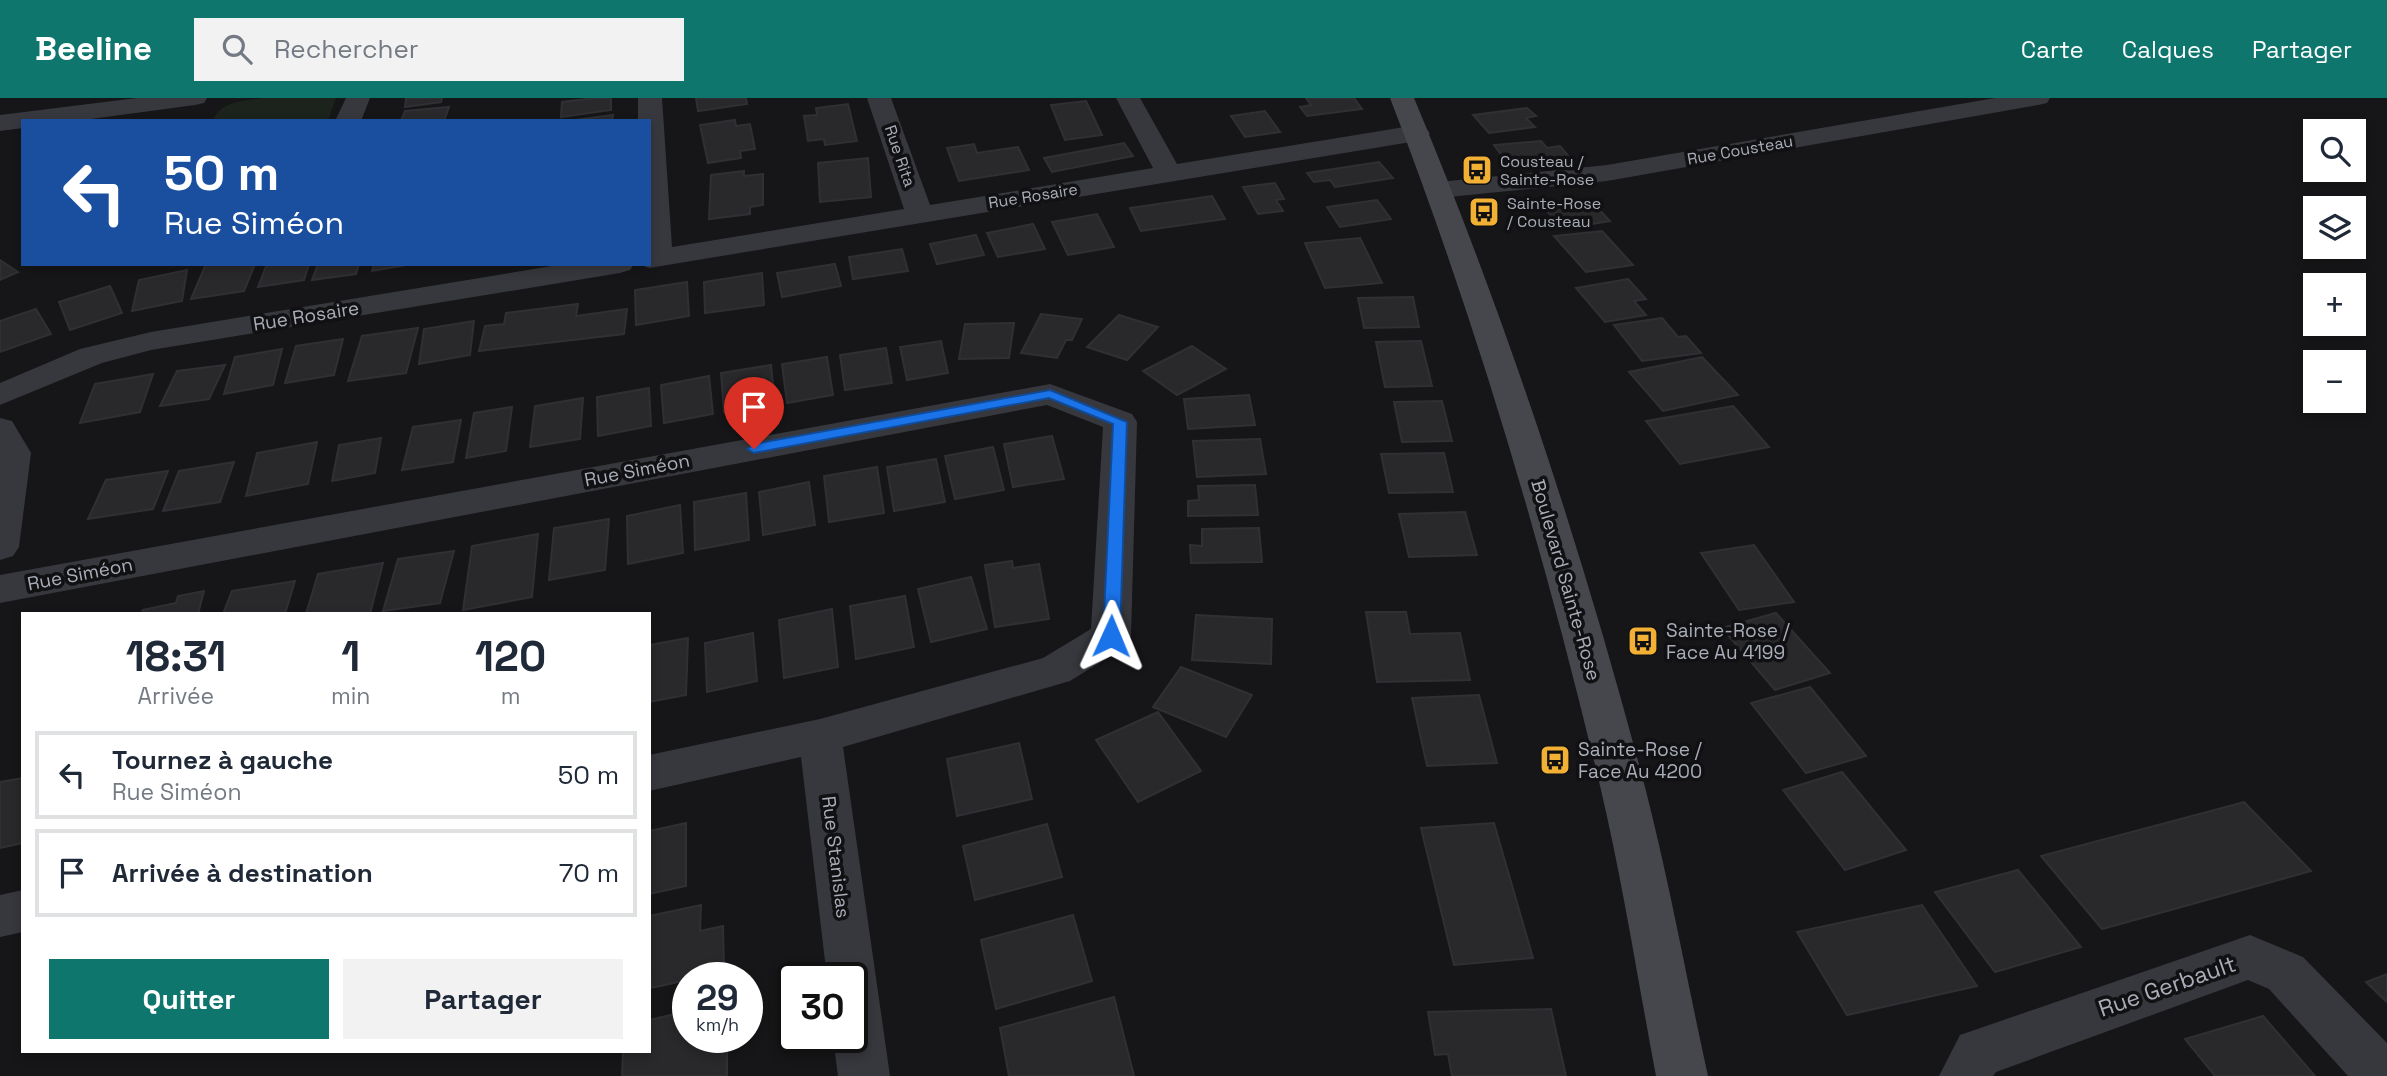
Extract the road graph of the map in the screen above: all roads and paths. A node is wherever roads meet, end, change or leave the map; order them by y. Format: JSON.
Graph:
{"nodes":[{"id":1,"x":195,"y":98,"type":"edge"},
{"id":2,"x":358,"y":98,"type":"edge"},
{"id":3,"x":650,"y":98,"type":"edge"},
{"id":4,"x":879,"y":98,"type":"edge"},
{"id":5,"x":1128,"y":98,"type":"edge"},
{"id":6,"x":1402,"y":98,"type":"edge"},
{"id":7,"x":2038,"y":98,"type":"edge"},
{"id":8,"x":173,"y":111,"type":"edge"},
{"id":9,"x":58,"y":119,"type":"edge"},
{"id":10,"x":349,"y":119,"type":"edge"},
{"id":11,"x":651,"y":119,"type":"edge"},
{"id":12,"x":21,"y":122,"type":"edge"},
{"id":13,"x":0,"y":123,"type":"edge"},
{"id":14,"x":1417,"y":133,"type":"junction"},
{"id":15,"x":651,"y":138,"type":"edge"},
{"id":16,"x":1169,"y":174,"type":"junction"},
{"id":17,"x":1440,"y":190,"type":"junction"},
{"id":18,"x":920,"y":215,"type":"junction"},
{"id":19,"x":654,"y":259,"type":"edge"},
{"id":20,"x":608,"y":266,"type":"edge"},
{"id":21,"x":0,"y":395,"type":"edge"},
{"id":22,"x":0,"y":429,"type":"edge"},
{"id":23,"x":0,"y":547,"type":"edge"},
{"id":24,"x":0,"y":589,"type":"edge"},
{"id":25,"x":820,"y":736,"type":"junction"},
{"id":26,"x":651,"y":773,"type":"edge"},
{"id":27,"x":21,"y":911,"type":"edge"},
{"id":28,"x":0,"y":916,"type":"edge"},
{"id":29,"x":850,"y":962,"type":"edge"},
{"id":30,"x":861,"y":1053,"type":"edge"},
{"id":31,"x":864,"y":1076,"type":"edge"},
{"id":32,"x":1682,"y":1076,"type":"edge"},
{"id":33,"x":1965,"y":1076,"type":"edge"},
{"id":34,"x":2383,"y":1076,"type":"edge"}],
"edges":[{"from":1,"to":8,"type":"street"},
{"from":2,"to":10,"type":"street"},
{"from":3,"to":11,"type":"street"},
{"from":4,"to":18,"type":"street","name":"Rue Rita"},
{"from":5,"to":16,"type":"street"},
{"from":6,"to":14,"type":"street","name":"Boulevard Sainte-Rose"},
{"from":7,"to":17,"type":"street","name":"Rue Cousteau"},
{"from":8,"to":9,"type":"street"},
{"from":12,"to":13,"type":"street"},
{"from":14,"to":16,"type":"street","name":"Rue Rosaire"},
{"from":14,"to":17,"type":"street","name":"Boulevard Sainte-Rose"},
{"from":15,"to":19,"type":"street"},
{"from":16,"to":18,"type":"street","name":"Rue Rosaire"},
{"from":17,"to":32,"type":"street","name":"Boulevard Sainte-Rose"},
{"from":18,"to":19,"type":"street","name":"Rue Rosaire"},
{"from":20,"to":21,"type":"street","name":"Rue Rosaire"},
{"from":22,"to":23,"type":"street"},
{"from":24,"to":25,"type":"street","name":"Rue Siméon"},
{"from":25,"to":26,"type":"street","name":"Rue Siméon"},
{"from":25,"to":29,"type":"street","name":"Rue Stanislas"},
{"from":27,"to":28,"type":"street"},
{"from":30,"to":31,"type":"street"},
{"from":33,"to":34,"type":"street","name":"Rue Gerbault"}]}
